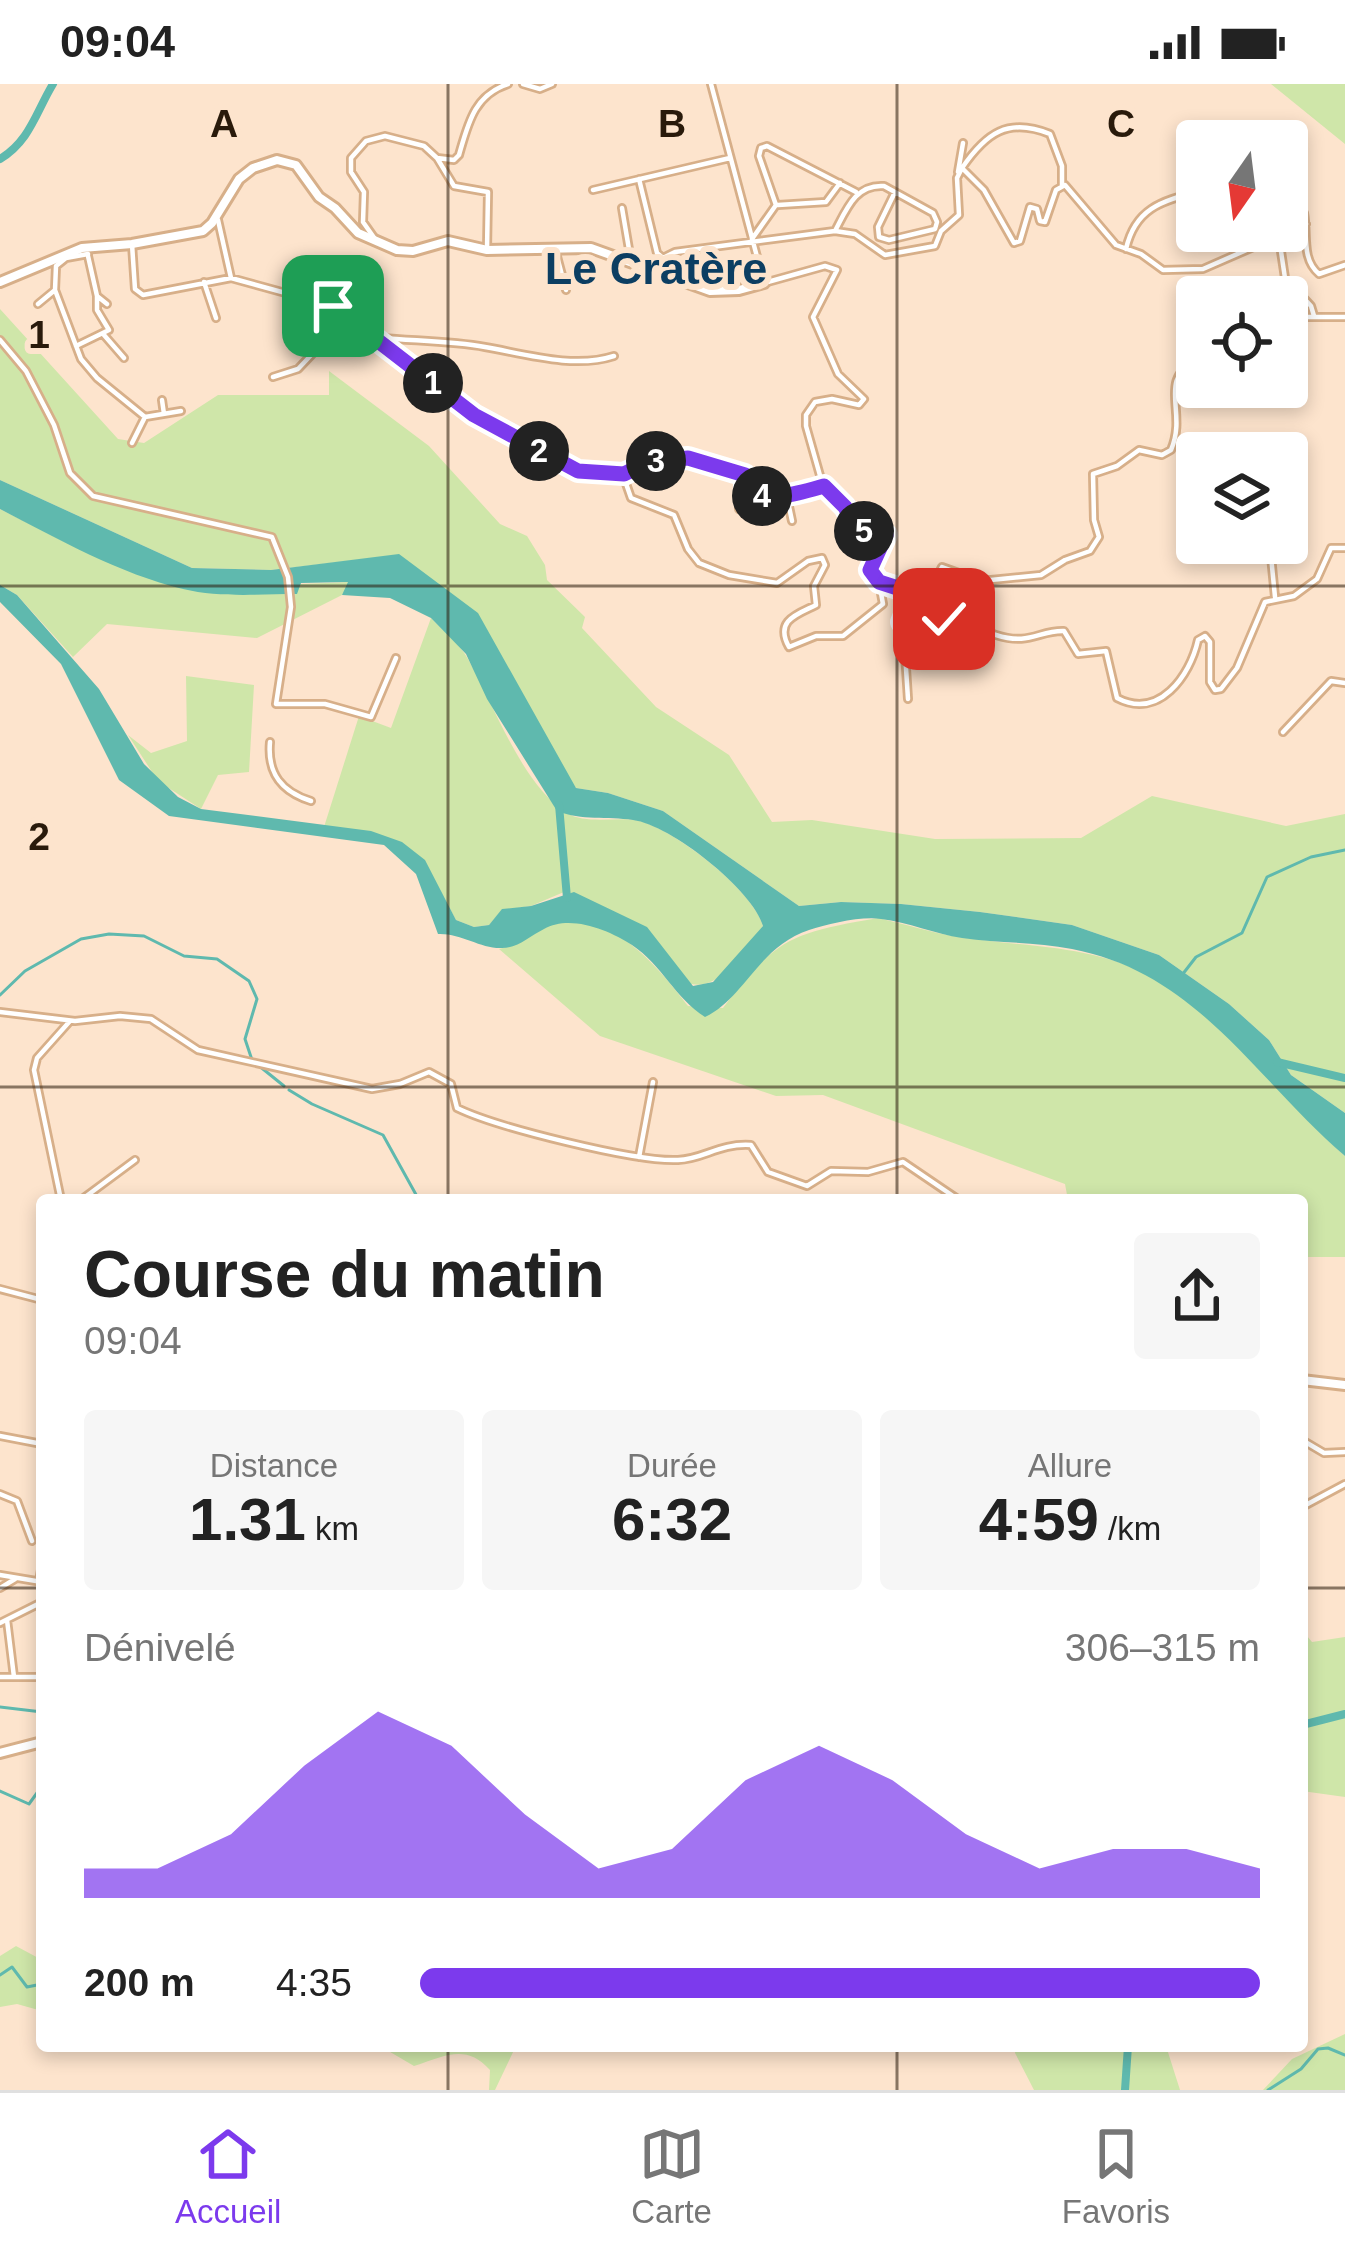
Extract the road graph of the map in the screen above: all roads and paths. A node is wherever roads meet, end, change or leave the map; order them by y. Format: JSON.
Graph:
{"nodes":[{"id":1,"x":508,"y":84,"type":"edge"},
{"id":2,"x":523,"y":84,"type":"edge"},
{"id":3,"x":552,"y":84,"type":"edge"},
{"id":4,"x":711,"y":84,"type":"edge"},
{"id":5,"x":962,"y":143,"type":"dead end"},
{"id":6,"x":437,"y":158,"type":"junction"},
{"id":7,"x":730,"y":158,"type":"junction"},
{"id":8,"x":960,"y":170,"type":"junction"},
{"id":9,"x":638,"y":178,"type":"junction"},
{"id":10,"x":840,"y":183,"type":"junction"},
{"id":11,"x":1062,"y":185,"type":"junction"},
{"id":12,"x":592,"y":190,"type":"dead end"},
{"id":13,"x":856,"y":192,"type":"junction"},
{"id":14,"x":895,"y":192,"type":"junction"},
{"id":15,"x":1176,"y":199,"type":"edge"},
{"id":16,"x":776,"y":205,"type":"junction"},
{"id":17,"x":622,"y":208,"type":"dead end"},
{"id":18,"x":216,"y":217,"type":"junction"},
{"id":19,"x":835,"y":232,"type":"junction"},
{"id":20,"x":752,"y":239,"type":"junction"},
{"id":21,"x":1308,"y":239,"type":"edge"},
{"id":22,"x":132,"y":244,"type":"junction"},
{"id":23,"x":378,"y":244,"type":"junction"},
{"id":24,"x":555,"y":248,"type":"junction"},
{"id":25,"x":1126,"y":249,"type":"junction"},
{"id":26,"x":487,"y":250,"type":"junction"},
{"id":27,"x":88,"y":251,"type":"junction"},
{"id":28,"x":1237,"y":252,"type":"edge"},
{"id":29,"x":1281,"y":252,"type":"edge"},
{"id":30,"x":663,"y":258,"type":"junction"},
{"id":31,"x":631,"y":261,"type":"junction"},
{"id":32,"x":1345,"y":266,"type":"edge"},
{"id":33,"x":657,"y":270,"type":"junction"},
{"id":34,"x":231,"y":278,"type":"junction"},
{"id":35,"x":0,"y":282,"type":"edge"},
{"id":36,"x":204,"y":282,"type":"junction"},
{"id":37,"x":764,"y":283,"type":"junction"},
{"id":38,"x":55,"y":290,"type":"junction"},
{"id":39,"x":566,"y":290,"type":"dead end"},
{"id":40,"x":97,"y":296,"type":"junction"},
{"id":41,"x":38,"y":304,"type":"dead end"},
{"id":42,"x":107,"y":304,"type":"dead end"},
{"id":43,"x":349,"y":315,"type":"junction"},
{"id":44,"x":1314,"y":316,"type":"junction"},
{"id":45,"x":1308,"y":317,"type":"edge"},
{"id":46,"x":1345,"y":317,"type":"edge"},
{"id":47,"x":216,"y":318,"type":"dead end"},
{"id":48,"x":102,"y":333,"type":"junction"},
{"id":49,"x":377,"y":338,"type":"junction"},
{"id":50,"x":0,"y":340,"type":"edge"},
{"id":51,"x":76,"y":346,"type":"junction"},
{"id":52,"x":614,"y":356,"type":"dead end"},
{"id":53,"x":124,"y":358,"type":"dead end"},
{"id":54,"x":273,"y":377,"type":"dead end"},
{"id":55,"x":162,"y":400,"type":"dead end"},
{"id":56,"x":1178,"y":408,"type":"edge"},
{"id":57,"x":182,"y":411,"type":"dead end"},
{"id":58,"x":164,"y":414,"type":"junction"},
{"id":59,"x":145,"y":417,"type":"junction"},
{"id":60,"x":132,"y":443,"type":"dead end"},
{"id":61,"x":624,"y":474,"type":"junction"},
{"id":62,"x":824,"y":486,"type":"junction"},
{"id":63,"x":745,"y":490,"type":"junction"},
{"id":64,"x":788,"y":496,"type":"junction"},
{"id":65,"x":740,"y":509,"type":"dead end"},
{"id":66,"x":792,"y":521,"type":"dead end"},
{"id":67,"x":1345,"y":548,"type":"edge"},
{"id":68,"x":1272,"y":564,"type":"edge"},
{"id":69,"x":975,"y":580,"type":"junction"},
{"id":70,"x":879,"y":582,"type":"junction"},
{"id":71,"x":1275,"y":597,"type":"junction"},
{"id":72,"x":927,"y":608,"type":"junction"},
{"id":73,"x":982,"y":615,"type":"dead end"},
{"id":74,"x":942,"y":619,"type":"junction"},
{"id":75,"x":903,"y":622,"type":"junction"},
{"id":76,"x":933,"y":645,"type":"dead end"},
{"id":77,"x":396,"y":658,"type":"dead end"},
{"id":78,"x":1345,"y":683,"type":"edge"},
{"id":79,"x":908,"y":699,"type":"dead end"},
{"id":80,"x":1283,"y":732,"type":"dead end"},
{"id":81,"x":270,"y":742,"type":"dead end"},
{"id":82,"x":311,"y":801,"type":"dead end"},
{"id":83,"x":0,"y":1012,"type":"edge"},
{"id":84,"x":70,"y":1021,"type":"junction"},
{"id":85,"x":652,"y":1082,"type":"dead end"},
{"id":86,"x":639,"y":1157,"type":"junction"},
{"id":87,"x":135,"y":1160,"type":"dead end"},
{"id":88,"x":61,"y":1194,"type":"edge"},
{"id":89,"x":89,"y":1194,"type":"edge"},
{"id":90,"x":950,"y":1194,"type":"edge"},
{"id":91,"x":0,"y":1289,"type":"edge"},
{"id":92,"x":36,"y":1298,"type":"edge"},
{"id":93,"x":1308,"y":1382,"type":"edge"},
{"id":94,"x":1345,"y":1385,"type":"edge"},
{"id":95,"x":0,"y":1436,"type":"edge"},
{"id":96,"x":36,"y":1443,"type":"edge"},
{"id":97,"x":1308,"y":1444,"type":"edge"},
{"id":98,"x":1345,"y":1452,"type":"edge"},
{"id":99,"x":1345,"y":1484,"type":"edge"},
{"id":100,"x":0,"y":1494,"type":"edge"},
{"id":101,"x":1308,"y":1504,"type":"edge"},
{"id":102,"x":32,"y":1541,"type":"dead end"},
{"id":103,"x":0,"y":1575,"type":"edge"},
{"id":104,"x":16,"y":1576,"type":"junction"},
{"id":105,"x":36,"y":1580,"type":"edge"},
{"id":106,"x":0,"y":1588,"type":"edge"},
{"id":107,"x":36,"y":1605,"type":"edge"},
{"id":108,"x":3,"y":1622,"type":"edge"},
{"id":109,"x":14,"y":1676,"type":"junction"},
{"id":110,"x":0,"y":1677,"type":"edge"},
{"id":111,"x":36,"y":1677,"type":"edge"},
{"id":112,"x":36,"y":1744,"type":"edge"},
{"id":113,"x":0,"y":1754,"type":"edge"}],
"edges":[{"from":1,"to":6,"type":"street"},
{"from":2,"to":3,"type":"street"},
{"from":4,"to":7,"type":"street"},
{"from":5,"to":8,"type":"street"},
{"from":6,"to":23,"type":"street"},
{"from":6,"to":26,"type":"street"},
{"from":7,"to":9,"type":"street"},
{"from":7,"to":20,"type":"street"},
{"from":8,"to":11,"type":"street"},
{"from":8,"to":11,"type":"street"},
{"from":8,"to":19,"type":"street"},
{"from":9,"to":12,"type":"street"},
{"from":9,"to":30,"type":"street"},
{"from":10,"to":13,"type":"street"},
{"from":10,"to":16,"type":"street"},
{"from":10,"to":16,"type":"street"},
{"from":11,"to":25,"type":"street"},
{"from":13,"to":14,"type":"street"},
{"from":13,"to":19,"type":"street"},
{"from":14,"to":14,"type":"street"},
{"from":15,"to":25,"type":"street"},
{"from":16,"to":20,"type":"street"},
{"from":17,"to":31,"type":"street"},
{"from":18,"to":22,"type":"street"},
{"from":18,"to":23,"type":"street"},
{"from":18,"to":34,"type":"street"},
{"from":19,"to":20,"type":"street"},
{"from":20,"to":30,"type":"street"},
{"from":20,"to":37,"type":"street"},
{"from":21,"to":32,"type":"street"},
{"from":22,"to":27,"type":"street"},
{"from":22,"to":36,"type":"street"},
{"from":23,"to":26,"type":"street"},
{"from":24,"to":26,"type":"street"},
{"from":24,"to":31,"type":"street"},
{"from":24,"to":39,"type":"street"},
{"from":25,"to":28,"type":"street"},
{"from":27,"to":35,"type":"street"},
{"from":27,"to":38,"type":"street"},
{"from":27,"to":40,"type":"street"},
{"from":29,"to":44,"type":"street"},
{"from":30,"to":33,"type":"street"},
{"from":31,"to":33,"type":"street"},
{"from":33,"to":37,"type":"street"},
{"from":34,"to":36,"type":"street"},
{"from":34,"to":43,"type":"street"},
{"from":36,"to":47,"type":"street"},
{"from":37,"to":62,"type":"street"},
{"from":38,"to":41,"type":"street"},
{"from":38,"to":51,"type":"street"},
{"from":40,"to":42,"type":"street"},
{"from":40,"to":48,"type":"street"},
{"from":43,"to":49,"type":"street"},
{"from":43,"to":54,"type":"street"},
{"from":44,"to":45,"type":"street"},
{"from":44,"to":46,"type":"street"},
{"from":48,"to":51,"type":"street"},
{"from":48,"to":53,"type":"street"},
{"from":49,"to":52,"type":"street"},
{"from":49,"to":61,"type":"street"},
{"from":50,"to":77,"type":"street"},
{"from":51,"to":59,"type":"street"},
{"from":55,"to":58,"type":"street"},
{"from":56,"to":69,"type":"street"},
{"from":57,"to":58,"type":"street"},
{"from":58,"to":59,"type":"street"},
{"from":59,"to":60,"type":"street"},
{"from":61,"to":63,"type":"street"},
{"from":61,"to":70,"type":"street"},
{"from":62,"to":64,"type":"street"},
{"from":62,"to":70,"type":"street"},
{"from":63,"to":64,"type":"street"},
{"from":63,"to":65,"type":"street"},
{"from":64,"to":66,"type":"street"},
{"from":67,"to":71,"type":"street"},
{"from":68,"to":71,"type":"street"},
{"from":69,"to":72,"type":"street"},
{"from":69,"to":73,"type":"street"},
{"from":70,"to":75,"type":"street"},
{"from":71,"to":74,"type":"street"},
{"from":72,"to":74,"type":"street"},
{"from":72,"to":75,"type":"street"},
{"from":74,"to":76,"type":"street"},
{"from":75,"to":79,"type":"street"},
{"from":78,"to":80,"type":"street"},
{"from":81,"to":82,"type":"street"},
{"from":83,"to":84,"type":"street"},
{"from":84,"to":86,"type":"street"},
{"from":84,"to":88,"type":"street"},
{"from":85,"to":86,"type":"street"},
{"from":86,"to":90,"type":"street"},
{"from":87,"to":89,"type":"street"},
{"from":91,"to":92,"type":"street"},
{"from":93,"to":94,"type":"street"},
{"from":95,"to":96,"type":"street"},
{"from":97,"to":98,"type":"street"},
{"from":99,"to":101,"type":"street"},
{"from":100,"to":102,"type":"street"},
{"from":103,"to":104,"type":"street"},
{"from":104,"to":105,"type":"street"},
{"from":104,"to":106,"type":"street"},
{"from":107,"to":108,"type":"street"},
{"from":108,"to":109,"type":"street"},
{"from":109,"to":110,"type":"street"},
{"from":109,"to":111,"type":"street"},
{"from":112,"to":113,"type":"street"}]}
